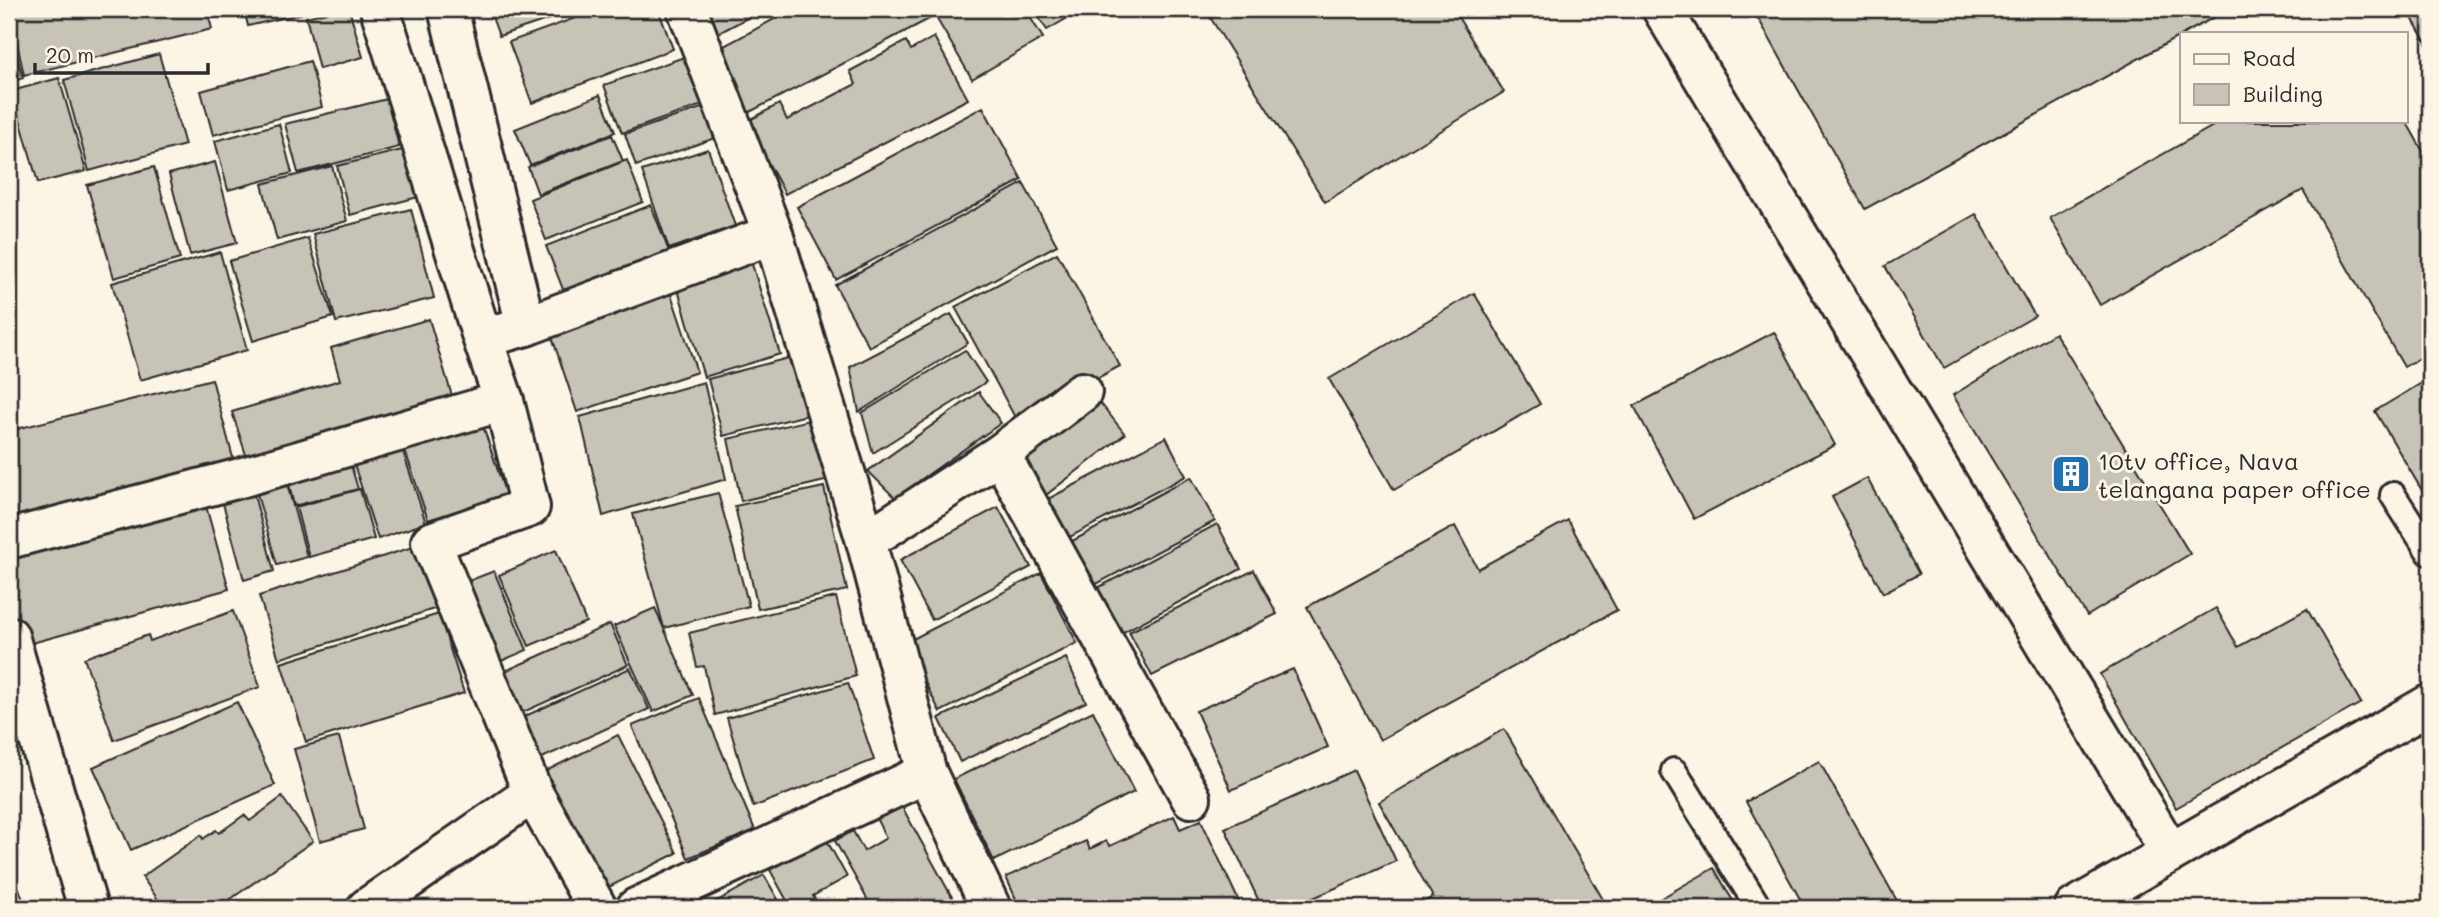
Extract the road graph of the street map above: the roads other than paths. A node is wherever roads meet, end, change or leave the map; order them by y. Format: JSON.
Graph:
{"nodes":[{"id":1,"x":380,"y":9,"type":"edge"},
{"id":2,"x":448,"y":9,"type":"edge"},
{"id":3,"x":687,"y":9,"type":"edge"},
{"id":4,"x":1662,"y":9,"type":"edge"},
{"id":5,"x":773,"y":234,"type":"junction"},
{"id":6,"x":526,"y":326,"type":"junction"},
{"id":7,"x":482,"y":337,"type":"junction"},
{"id":8,"x":1082,"y":392,"type":"dead end"},
{"id":9,"x":504,"y":401,"type":"junction"},
{"id":10,"x":1000,"y":454,"type":"junction"},
{"id":11,"x":2393,"y":495,"type":"dead end"},
{"id":12,"x":9,"y":539,"type":"edge"},
{"id":13,"x":866,"y":541,"type":"junction"},
{"id":14,"x":2430,"y":553,"type":"edge"},
{"id":15,"x":10,"y":644,"type":"edge"},
{"id":16,"x":2430,"y":704,"type":"edge"},
{"id":17,"x":1674,"y":771,"type":"dead end"},
{"id":18,"x":927,"y":773,"type":"junction"},
{"id":19,"x":533,"y":793,"type":"junction"},
{"id":20,"x":1191,"y":798,"type":"dead end"},
{"id":21,"x":2170,"y":852,"type":"junction"},
{"id":22,"x":88,"y":908,"type":"edge"},
{"id":23,"x":367,"y":908,"type":"edge"},
{"id":24,"x":597,"y":908,"type":"edge"},
{"id":25,"x":636,"y":908,"type":"edge"},
{"id":26,"x":991,"y":908,"type":"edge"},
{"id":27,"x":1759,"y":908,"type":"edge"},
{"id":28,"x":2074,"y":908,"type":"edge"}],
"edges":[{"from":1,"to":7,"type":"street"},
{"from":2,"to":6,"type":"street"},
{"from":3,"to":5,"type":"street"},
{"from":4,"to":21,"type":"street"},
{"from":5,"to":6,"type":"street"},
{"from":5,"to":13,"type":"street"},
{"from":6,"to":7,"type":"street"},
{"from":7,"to":9,"type":"street"},
{"from":8,"to":10,"type":"street"},
{"from":9,"to":12,"type":"street"},
{"from":9,"to":19,"type":"street"},
{"from":10,"to":13,"type":"street"},
{"from":10,"to":20,"type":"street"},
{"from":11,"to":14,"type":"lane"},
{"from":13,"to":18,"type":"street"},
{"from":15,"to":22,"type":"street"},
{"from":16,"to":21,"type":"street"},
{"from":17,"to":27,"type":"lane"},
{"from":18,"to":25,"type":"street"},
{"from":18,"to":26,"type":"street"},
{"from":19,"to":23,"type":"street"},
{"from":19,"to":24,"type":"street"},
{"from":21,"to":28,"type":"street"}]}
